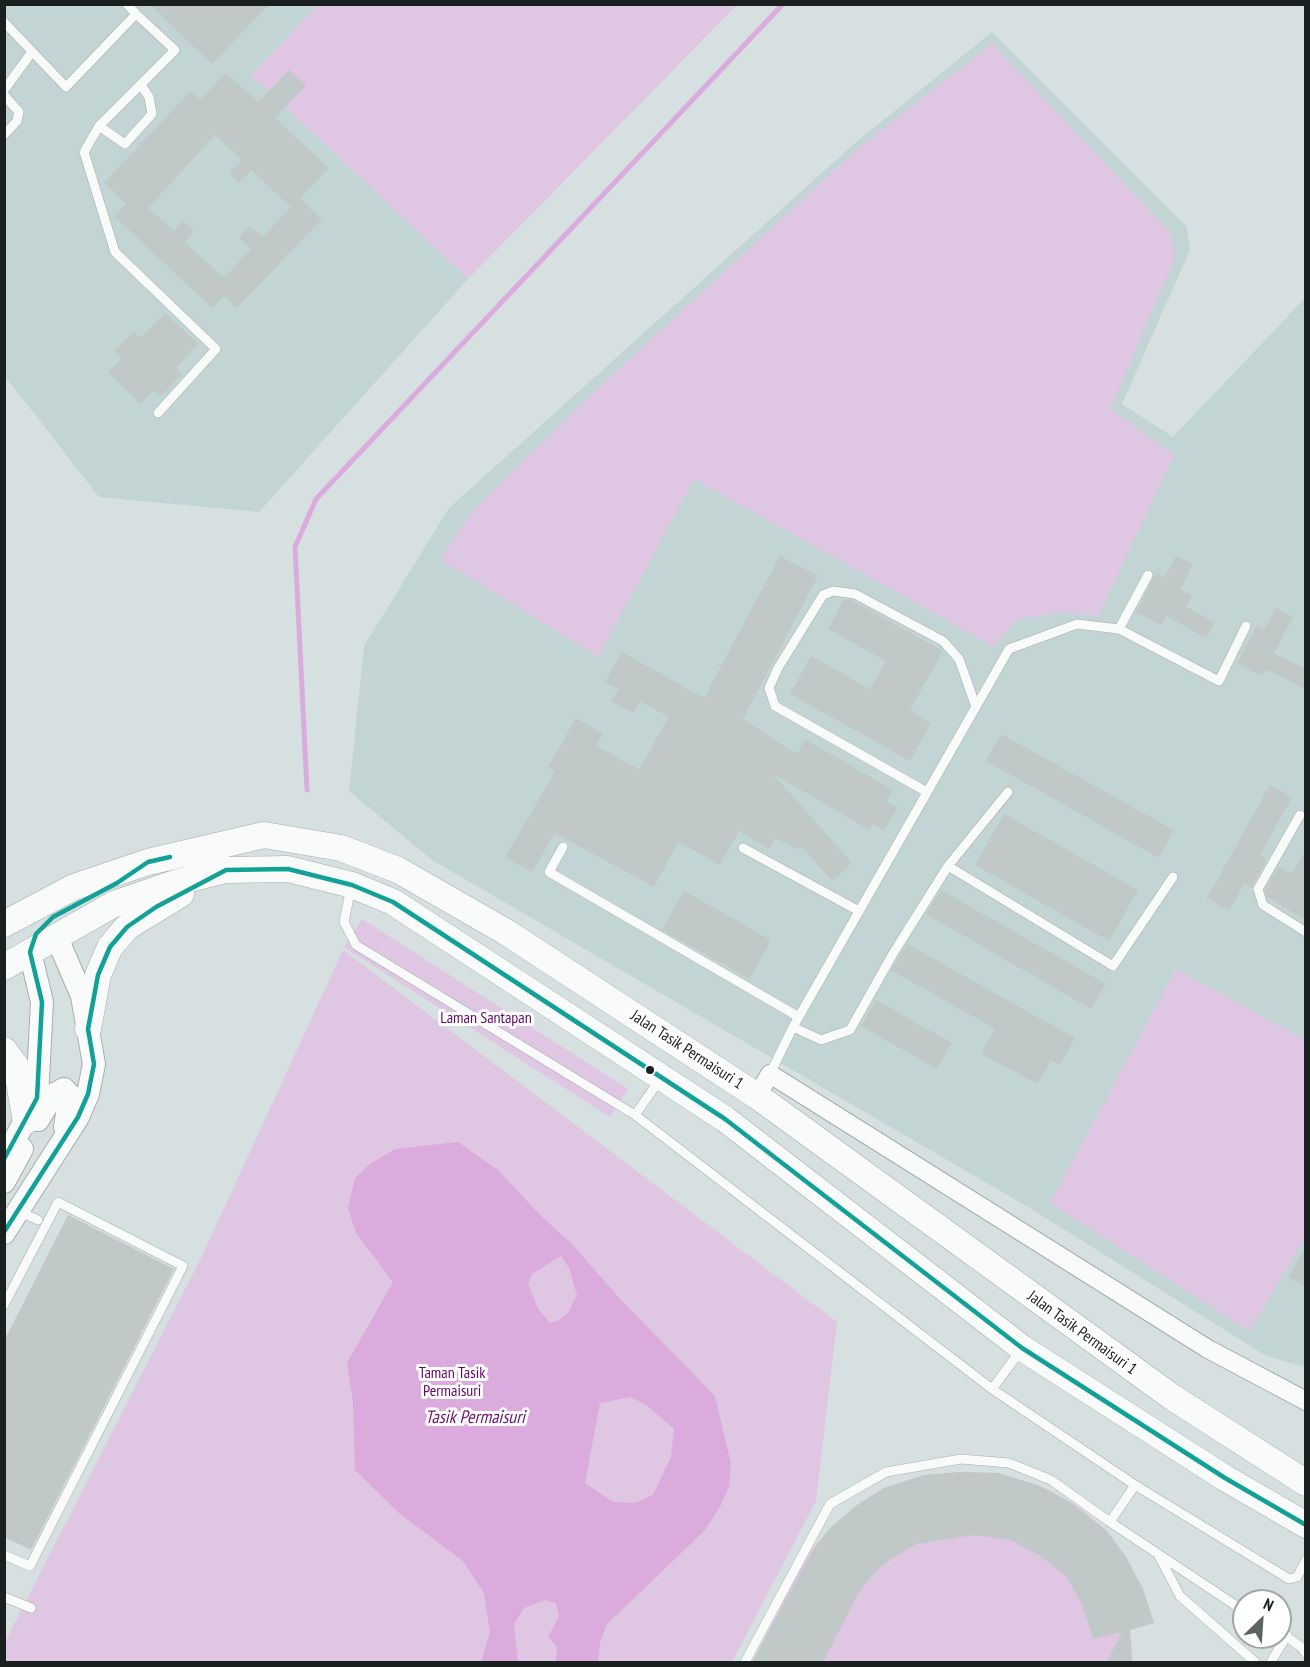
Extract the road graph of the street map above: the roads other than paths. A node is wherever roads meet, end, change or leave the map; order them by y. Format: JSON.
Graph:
{"nodes":[{"id":1,"x":127,"y":4,"type":"edge"},
{"id":2,"x":136,"y":14,"type":"junction"},
{"id":3,"x":4,"y":22,"type":"edge"},
{"id":4,"x":32,"y":52,"type":"junction"},
{"id":5,"x":141,"y":85,"type":"junction"},
{"id":6,"x":4,"y":90,"type":"edge"},
{"id":7,"x":4,"y":95,"type":"edge"},
{"id":8,"x":99,"y":126,"type":"junction"},
{"id":9,"x":4,"y":135,"type":"edge"},
{"id":10,"x":158,"y":413,"type":"dead end"},
{"id":11,"x":1148,"y":575,"type":"dead end"},
{"id":12,"x":1246,"y":626,"type":"dead end"},
{"id":13,"x":1119,"y":629,"type":"junction"},
{"id":14,"x":976,"y":707,"type":"junction"},
{"id":15,"x":927,"y":792,"type":"junction"},
{"id":16,"x":1008,"y":792,"type":"dead end"},
{"id":17,"x":1300,"y":815,"type":"dead end"},
{"id":18,"x":563,"y":847,"type":"dead end"},
{"id":19,"x":743,"y":848,"type":"dead end"},
{"id":20,"x":148,"y":862,"type":"junction"},
{"id":21,"x":948,"y":866,"type":"junction"},
{"id":22,"x":226,"y":870,"type":"junction"},
{"id":23,"x":1173,"y":877,"type":"dead end"},
{"id":24,"x":352,"y":885,"type":"junction"},
{"id":25,"x":859,"y":911,"type":"junction"},
{"id":26,"x":4,"y":924,"type":"edge"},
{"id":27,"x":1305,"y":932,"type":"edge"},
{"id":28,"x":4,"y":941,"type":"edge"},
{"id":29,"x":41,"y":941,"type":"junction"},
{"id":30,"x":536,"y":952,"type":"junction"},
{"id":31,"x":4,"y":967,"type":"edge"},
{"id":32,"x":516,"y":983,"type":"junction"},
{"id":33,"x":798,"y":1017,"type":"junction"},
{"id":34,"x":793,"y":1027,"type":"junction"},
{"id":35,"x":88,"y":1029,"type":"junction"},
{"id":36,"x":4,"y":1050,"type":"edge"},
{"id":37,"x":770,"y":1074,"type":"junction"},
{"id":38,"x":661,"y":1078,"type":"junction"},
{"id":39,"x":757,"y":1096,"type":"junction"},
{"id":40,"x":635,"y":1115,"type":"junction"},
{"id":41,"x":26,"y":1121,"type":"junction"},
{"id":42,"x":63,"y":1141,"type":"junction"},
{"id":43,"x":4,"y":1160,"type":"edge"},
{"id":44,"x":4,"y":1182,"type":"edge"},
{"id":45,"x":4,"y":1233,"type":"edge"},
{"id":46,"x":4,"y":1305,"type":"edge"},
{"id":47,"x":1022,"y":1348,"type":"junction"},
{"id":48,"x":992,"y":1389,"type":"junction"},
{"id":49,"x":1172,"y":1397,"type":"junction"},
{"id":50,"x":1305,"y":1401,"type":"edge"},
{"id":51,"x":1153,"y":1432,"type":"junction"},
{"id":52,"x":1305,"y":1483,"type":"edge"},
{"id":53,"x":1135,"y":1485,"type":"junction"},
{"id":54,"x":1110,"y":1522,"type":"junction"},
{"id":55,"x":1305,"y":1525,"type":"edge"},
{"id":56,"x":4,"y":1554,"type":"edge"},
{"id":57,"x":1158,"y":1554,"type":"junction"},
{"id":58,"x":1305,"y":1560,"type":"edge"},
{"id":59,"x":4,"y":1597,"type":"edge"},
{"id":60,"x":1232,"y":1603,"type":"edge"},
{"id":61,"x":31,"y":1608,"type":"dead end"},
{"id":62,"x":1292,"y":1642,"type":"edge"},
{"id":63,"x":1305,"y":1654,"type":"edge"},
{"id":64,"x":746,"y":1662,"type":"edge"},
{"id":65,"x":1255,"y":1662,"type":"edge"}],
"edges":[{"from":1,"to":2,"type":"lane"},
{"from":2,"to":4,"type":"lane"},
{"from":2,"to":5,"type":"lane"},
{"from":3,"to":4,"type":"lane"},
{"from":4,"to":6,"type":"lane"},
{"from":5,"to":8,"type":"lane"},
{"from":5,"to":8,"type":"lane"},
{"from":7,"to":9,"type":"lane"},
{"from":8,"to":10,"type":"lane"},
{"from":11,"to":13,"type":"lane"},
{"from":12,"to":13,"type":"lane"},
{"from":13,"to":14,"type":"lane"},
{"from":14,"to":15,"type":"lane"},
{"from":14,"to":15,"type":"lane"},
{"from":15,"to":25,"type":"lane"},
{"from":16,"to":21,"type":"lane"},
{"from":17,"to":27,"type":"lane"},
{"from":18,"to":33,"type":"lane"},
{"from":19,"to":25,"type":"lane"},
{"from":20,"to":26,"type":"main road","name":"Jalan Tasik Permaisuri 1"},
{"from":20,"to":29,"type":"main road"},
{"from":20,"to":30,"type":"main road","name":"Jalan Tasik Permaisuri 1"},
{"from":21,"to":23,"type":"lane"},
{"from":21,"to":34,"type":"lane"},
{"from":22,"to":24,"type":"main road"},
{"from":22,"to":29,"type":"main road"},
{"from":22,"to":35,"type":"main road"},
{"from":24,"to":32,"type":"main road"},
{"from":24,"to":40,"type":"lane"},
{"from":25,"to":33,"type":"lane"},
{"from":28,"to":29,"type":"main road"},
{"from":29,"to":31,"type":"main road"},
{"from":29,"to":35,"type":"street"},
{"from":29,"to":41,"type":"street"},
{"from":30,"to":32,"type":"main road"},
{"from":30,"to":39,"type":"main road","name":"Jalan Tasik Permaisuri 1"},
{"from":32,"to":38,"type":"main road"},
{"from":33,"to":34,"type":"lane"},
{"from":34,"to":37,"type":"lane"},
{"from":35,"to":42,"type":"street"},
{"from":36,"to":41,"type":"main road"},
{"from":37,"to":39,"type":"street"},
{"from":37,"to":50,"type":"street"},
{"from":38,"to":40,"type":"lane"},
{"from":38,"to":47,"type":"main road"},
{"from":39,"to":49,"type":"main road","name":"Jalan Tasik Permaisuri 1"},
{"from":40,"to":48,"type":"lane"},
{"from":41,"to":43,"type":"street"},
{"from":42,"to":44,"type":"street"},
{"from":42,"to":45,"type":"street"},
{"from":46,"to":56,"type":"lane"},
{"from":47,"to":48,"type":"lane"},
{"from":47,"to":51,"type":"main road"},
{"from":48,"to":53,"type":"lane"},
{"from":49,"to":51,"type":"main road"},
{"from":49,"to":52,"type":"main road","name":"Jalan Tasik Permaisuri 1"},
{"from":51,"to":55,"type":"main road"},
{"from":53,"to":54,"type":"lane"},
{"from":53,"to":58,"type":"lane"},
{"from":54,"to":57,"type":"lane"},
{"from":54,"to":64,"type":"lane"},
{"from":57,"to":60,"type":"lane"},
{"from":57,"to":65,"type":"lane"},
{"from":59,"to":61,"type":"lane"},
{"from":62,"to":63,"type":"lane"}]}
